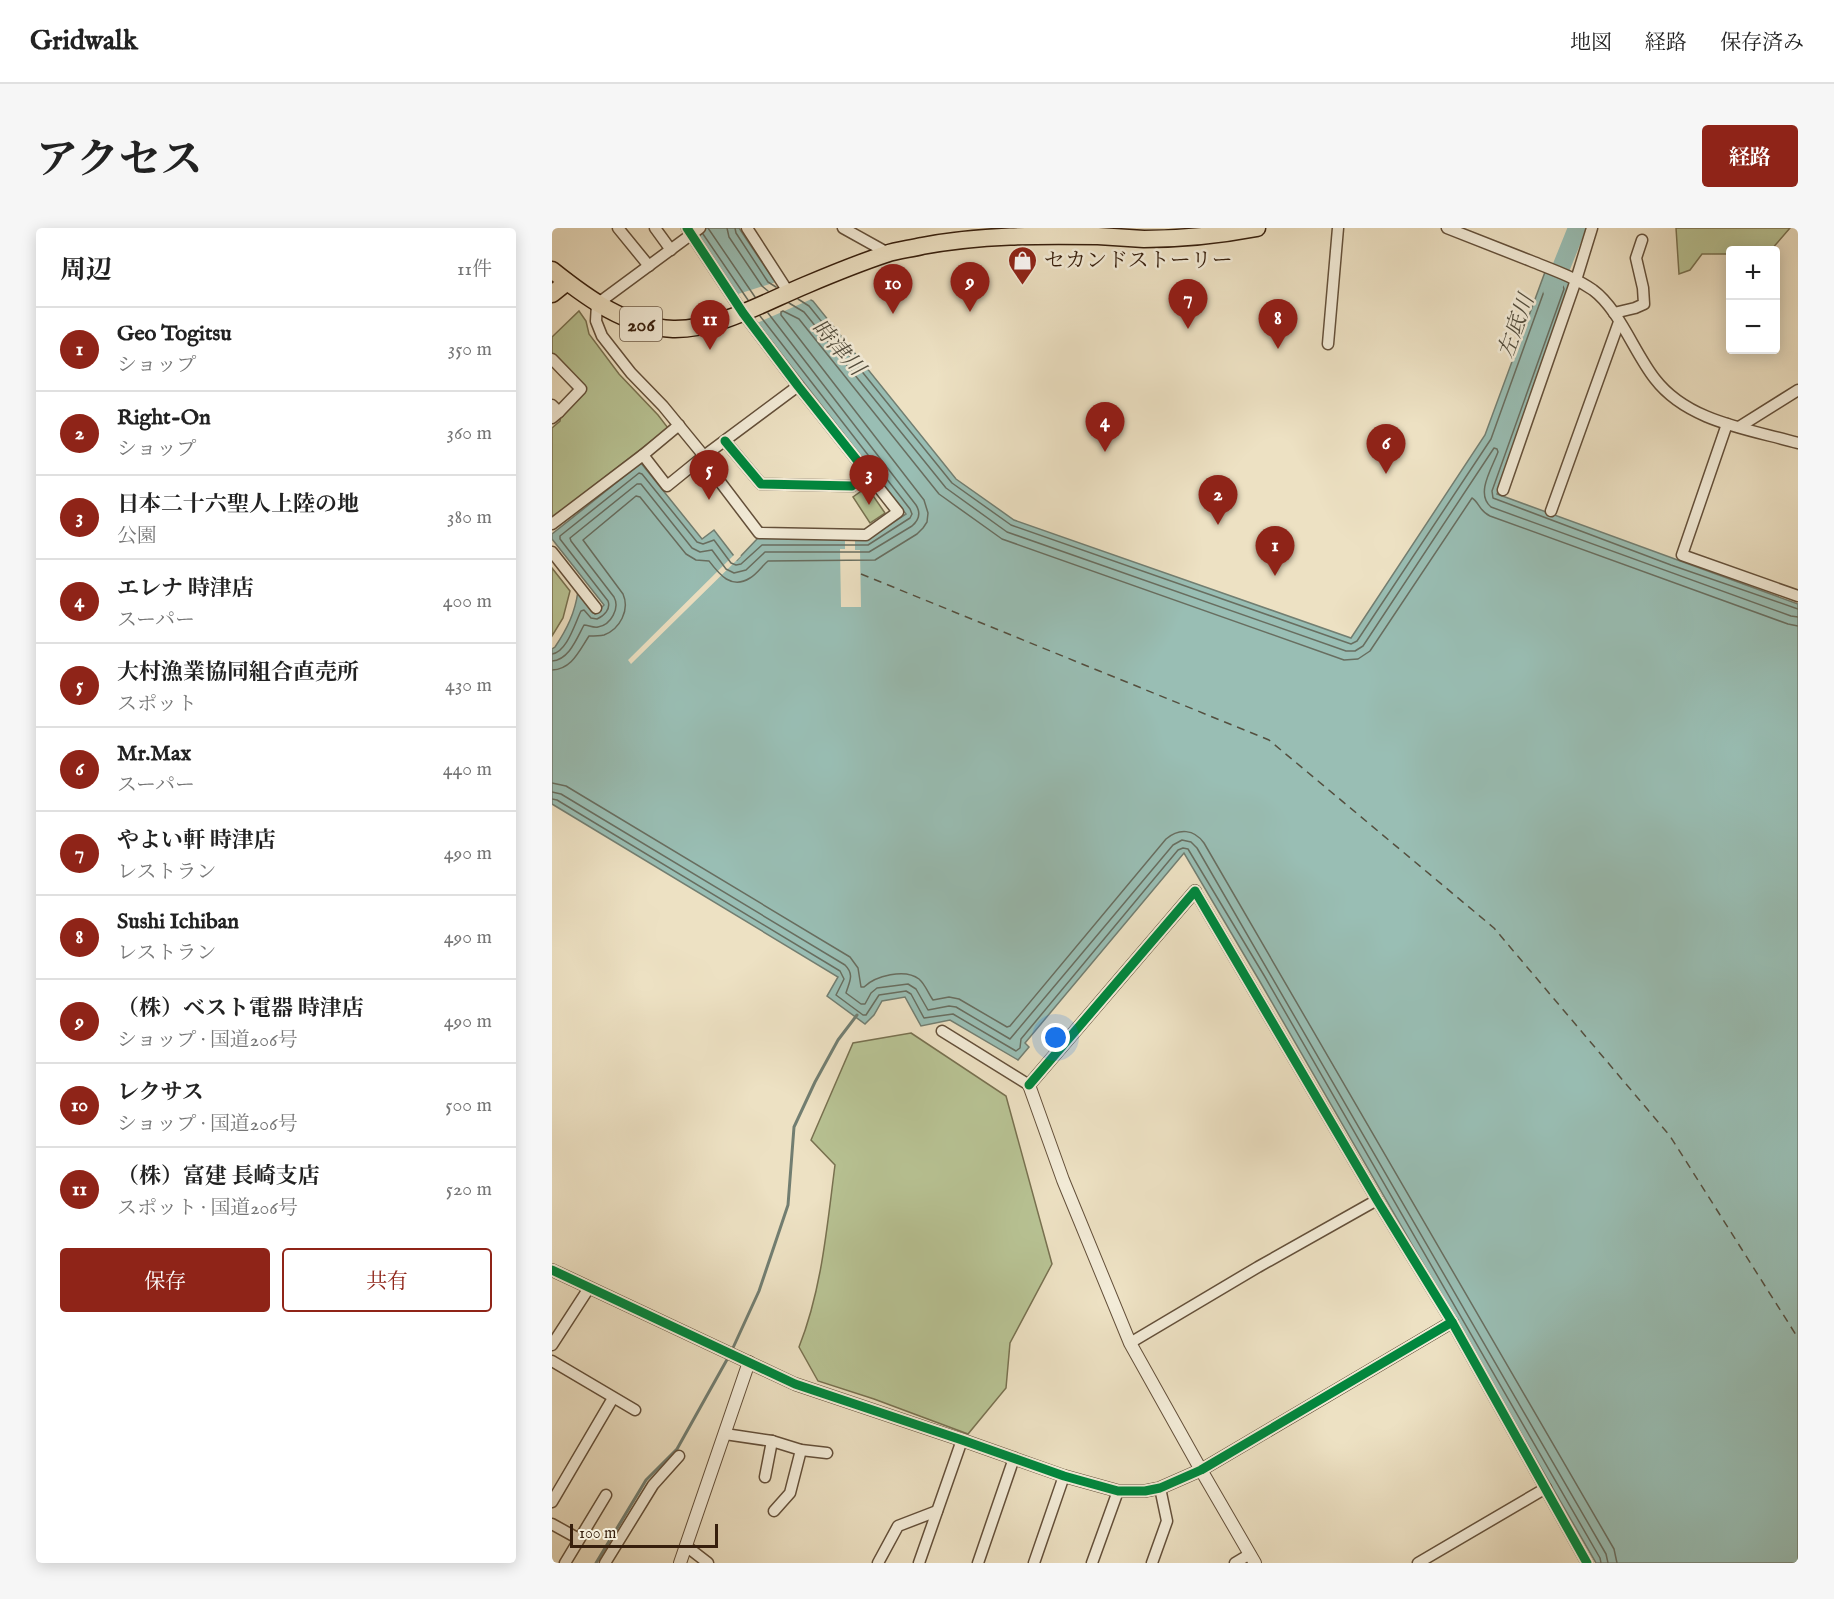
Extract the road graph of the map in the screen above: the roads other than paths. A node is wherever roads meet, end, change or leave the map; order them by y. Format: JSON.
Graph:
{"nodes":[{"id":1,"x":618,"y":228,"type":"edge"},
{"id":2,"x":655,"y":228,"type":"edge"},
{"id":3,"x":747,"y":228,"type":"edge"},
{"id":4,"x":843,"y":228,"type":"edge"},
{"id":5,"x":1257,"y":228,"type":"edge"},
{"id":6,"x":1338,"y":228,"type":"edge"},
{"id":7,"x":1447,"y":228,"type":"edge"},
{"id":8,"x":1592,"y":228,"type":"edge"},
{"id":9,"x":693,"y":230,"type":"edge"},
{"id":10,"x":1028,"y":232,"type":"edge"},
{"id":11,"x":1130,"y":233,"type":"edge"},
{"id":12,"x":1642,"y":240,"type":"dead end"},
{"id":13,"x":671,"y":250,"type":"junction"},
{"id":14,"x":888,"y":253,"type":"junction"},
{"id":15,"x":649,"y":266,"type":"junction"},
{"id":16,"x":552,"y":270,"type":"edge"},
{"id":17,"x":1574,"y":278,"type":"junction"},
{"id":18,"x":567,"y":282,"type":"junction"},
{"id":19,"x":789,"y":292,"type":"junction"},
{"id":20,"x":552,"y":294,"type":"edge"},
{"id":21,"x":597,"y":304,"type":"junction"},
{"id":22,"x":743,"y":313,"type":"junction"},
{"id":23,"x":1617,"y":318,"type":"junction"},
{"id":24,"x":1328,"y":344,"type":"dead end"},
{"id":25,"x":552,"y":359,"type":"edge"},
{"id":26,"x":798,"y":386,"type":"junction"},
{"id":27,"x":1798,"y":390,"type":"edge"},
{"id":28,"x":554,"y":412,"type":"edge"},
{"id":29,"x":1727,"y":424,"type":"junction"},
{"id":30,"x":679,"y":425,"type":"junction"},
{"id":31,"x":1739,"y":427,"type":"junction"},
{"id":32,"x":725,"y":441,"type":"junction"},
{"id":33,"x":1798,"y":442,"type":"edge"},
{"id":34,"x":643,"y":454,"type":"junction"},
{"id":35,"x":703,"y":457,"type":"junction"},
{"id":36,"x":868,"y":474,"type":"junction"},
{"id":37,"x":1503,"y":490,"type":"dead end"},
{"id":38,"x":1551,"y":512,"type":"dead end"},
{"id":39,"x":552,"y":524,"type":"edge"},
{"id":40,"x":552,"y":552,"type":"edge"},
{"id":41,"x":1798,"y":596,"type":"edge"},
{"id":42,"x":596,"y":608,"type":"dead end"},
{"id":43,"x":1195,"y":891,"type":"joint"},
{"id":44,"x":942,"y":1031,"type":"dead end"},
{"id":45,"x":1029,"y":1085,"type":"junction"},
{"id":46,"x":1377,"y":1200,"type":"junction"},
{"id":47,"x":552,"y":1270,"type":"edge"},
{"id":48,"x":589,"y":1288,"type":"junction"},
{"id":49,"x":1452,"y":1322,"type":"junction"},
{"id":50,"x":1130,"y":1343,"type":"junction"},
{"id":51,"x":552,"y":1345,"type":"edge"},
{"id":52,"x":749,"y":1362,"type":"junction"},
{"id":53,"x":553,"y":1363,"type":"edge"},
{"id":54,"x":613,"y":1398,"type":"junction"},
{"id":55,"x":635,"y":1410,"type":"dead end"},
{"id":56,"x":725,"y":1434,"type":"junction"},
{"id":57,"x":962,"y":1440,"type":"junction"},
{"id":58,"x":772,"y":1441,"type":"junction"},
{"id":59,"x":801,"y":1450,"type":"junction"},
{"id":60,"x":827,"y":1453,"type":"dead end"},
{"id":61,"x":679,"y":1456,"type":"dead end"},
{"id":62,"x":1014,"y":1458,"type":"junction"},
{"id":63,"x":1201,"y":1470,"type":"junction"},
{"id":64,"x":1064,"y":1476,"type":"junction"},
{"id":65,"x":765,"y":1477,"type":"dead end"},
{"id":66,"x":1160,"y":1488,"type":"junction"},
{"id":67,"x":1546,"y":1488,"type":"junction"},
{"id":68,"x":1118,"y":1491,"type":"junction"},
{"id":69,"x":606,"y":1495,"type":"dead end"},
{"id":70,"x":552,"y":1502,"type":"edge"},
{"id":71,"x":774,"y":1511,"type":"dead end"},
{"id":72,"x":937,"y":1511,"type":"junction"},
{"id":73,"x":552,"y":1524,"type":"edge"},
{"id":74,"x":579,"y":1539,"type":"junction"},
{"id":75,"x":686,"y":1546,"type":"junction"},
{"id":76,"x":1252,"y":1559,"type":"edge"},
{"id":77,"x":565,"y":1563,"type":"edge"},
{"id":78,"x":605,"y":1563,"type":"edge"},
{"id":79,"x":680,"y":1563,"type":"edge"},
{"id":80,"x":708,"y":1563,"type":"edge"},
{"id":81,"x":878,"y":1563,"type":"edge"},
{"id":82,"x":919,"y":1563,"type":"edge"},
{"id":83,"x":978,"y":1563,"type":"edge"},
{"id":84,"x":1034,"y":1563,"type":"edge"},
{"id":85,"x":1092,"y":1563,"type":"edge"},
{"id":86,"x":1152,"y":1563,"type":"edge"},
{"id":87,"x":1235,"y":1563,"type":"edge"},
{"id":88,"x":1418,"y":1563,"type":"edge"},
{"id":89,"x":1587,"y":1563,"type":"edge"}],
"edges":[{"from":1,"to":15,"type":"street"},
{"from":2,"to":13,"type":"street"},
{"from":3,"to":19,"type":"street"},
{"from":4,"to":14,"type":"street"},
{"from":5,"to":11,"type":"highway","number":"206"},
{"from":6,"to":24,"type":"street"},
{"from":7,"to":17,"type":"street"},
{"from":8,"to":17,"type":"street"},
{"from":9,"to":13,"type":"street"},
{"from":9,"to":22,"type":"street"},
{"from":10,"to":11,"type":"highway","number":"206"},
{"from":10,"to":14,"type":"highway","number":"206"},
{"from":12,"to":23,"type":"street"},
{"from":13,"to":15,"type":"street"},
{"from":14,"to":19,"type":"highway","number":"206"},
{"from":15,"to":21,"type":"street"},
{"from":16,"to":18,"type":"highway","number":"206"},
{"from":17,"to":23,"type":"street"},
{"from":17,"to":37,"type":"street"},
{"from":18,"to":20,"type":"highway"},
{"from":18,"to":21,"type":"highway","number":"206"},
{"from":19,"to":22,"type":"highway","number":"206"},
{"from":21,"to":22,"type":"highway","number":"206"},
{"from":21,"to":30,"type":"street"},
{"from":22,"to":26,"type":"street"},
{"from":23,"to":29,"type":"street"},
{"from":23,"to":38,"type":"street"},
{"from":25,"to":28,"type":"street"},
{"from":26,"to":32,"type":"street"},
{"from":26,"to":36,"type":"street"},
{"from":27,"to":31,"type":"street"},
{"from":29,"to":31,"type":"street"},
{"from":29,"to":41,"type":"street"},
{"from":30,"to":34,"type":"street"},
{"from":30,"to":35,"type":"street"},
{"from":31,"to":33,"type":"street"},
{"from":32,"to":35,"type":"street"},
{"from":32,"to":36,"type":"street"},
{"from":34,"to":35,"type":"street"},
{"from":34,"to":39,"type":"street"},
{"from":35,"to":36,"type":"street"},
{"from":40,"to":42,"type":"street"},
{"from":43,"to":45,"type":"street"},
{"from":43,"to":46,"type":"street"},
{"from":44,"to":45,"type":"street"},
{"from":45,"to":50,"type":"street"},
{"from":46,"to":49,"type":"street"},
{"from":46,"to":50,"type":"street"},
{"from":47,"to":48,"type":"street"},
{"from":48,"to":51,"type":"street"},
{"from":48,"to":52,"type":"street"},
{"from":49,"to":63,"type":"street"},
{"from":49,"to":67,"type":"street"},
{"from":50,"to":63,"type":"street"},
{"from":52,"to":56,"type":"street"},
{"from":52,"to":57,"type":"street"},
{"from":53,"to":54,"type":"street"},
{"from":54,"to":55,"type":"street"},
{"from":54,"to":70,"type":"street"},
{"from":56,"to":58,"type":"street"},
{"from":56,"to":75,"type":"street"},
{"from":57,"to":62,"type":"street"},
{"from":57,"to":72,"type":"street"},
{"from":58,"to":59,"type":"street"},
{"from":58,"to":65,"type":"street"},
{"from":59,"to":60,"type":"street"},
{"from":59,"to":71,"type":"street"},
{"from":61,"to":78,"type":"street"},
{"from":62,"to":64,"type":"street"},
{"from":62,"to":83,"type":"street"},
{"from":63,"to":66,"type":"street"},
{"from":63,"to":76,"type":"street"},
{"from":64,"to":68,"type":"street"},
{"from":64,"to":84,"type":"street"},
{"from":66,"to":68,"type":"street"},
{"from":66,"to":86,"type":"street"},
{"from":67,"to":88,"type":"street"},
{"from":67,"to":89,"type":"street"},
{"from":68,"to":85,"type":"street"},
{"from":69,"to":74,"type":"street"},
{"from":72,"to":81,"type":"street"},
{"from":72,"to":82,"type":"street"},
{"from":73,"to":74,"type":"street"},
{"from":74,"to":77,"type":"street"},
{"from":75,"to":79,"type":"street"},
{"from":75,"to":80,"type":"street"},
{"from":76,"to":87,"type":"street"}]}
